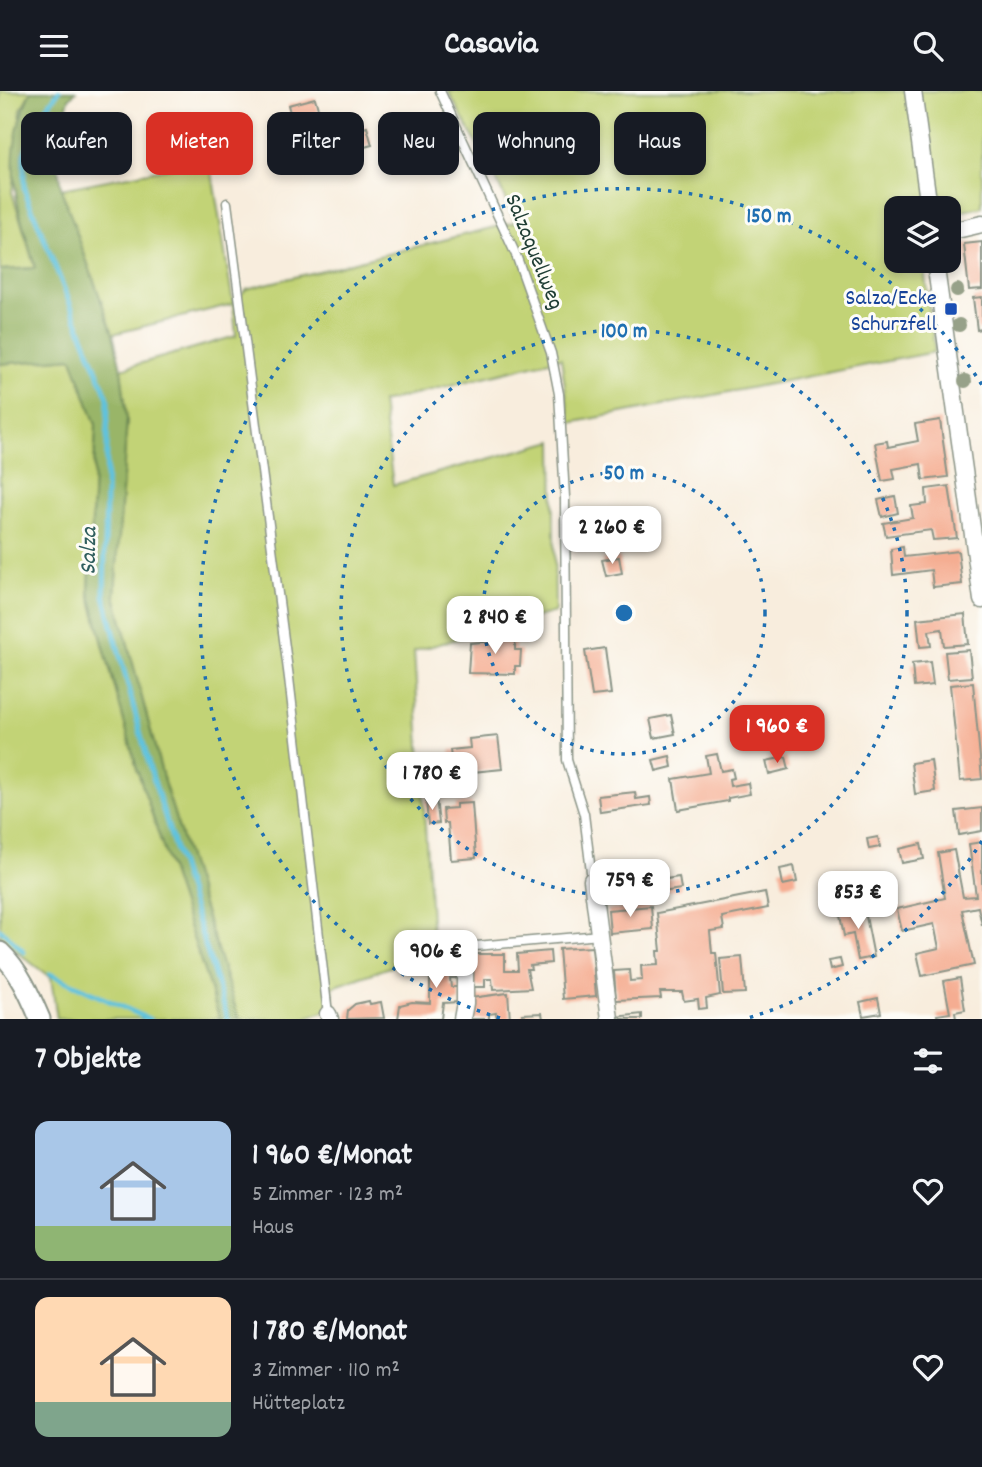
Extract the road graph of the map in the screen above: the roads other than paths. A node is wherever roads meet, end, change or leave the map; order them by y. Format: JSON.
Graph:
{"nodes":[{"id":1,"x":440,"y":91,"type":"edge"},
{"id":2,"x":913,"y":91,"type":"edge"},
{"id":3,"x":927,"y":196,"type":"edge"},
{"id":4,"x":227,"y":203,"type":"dead end"},
{"id":5,"x":982,"y":223,"type":"edge"},
{"id":6,"x":961,"y":229,"type":"edge"},
{"id":7,"x":936,"y":273,"type":"edge"},
{"id":8,"x":982,"y":600,"type":"edge"},
{"id":9,"x":592,"y":880,"type":"joint"},
{"id":10,"x":600,"y":935,"type":"junction"},
{"id":11,"x":465,"y":947,"type":"joint"},
{"id":12,"x":0,"y":952,"type":"edge"},
{"id":13,"x":329,"y":1017,"type":"edge"},
{"id":14,"x":40,"y":1019,"type":"edge"},
{"id":15,"x":462,"y":1019,"type":"edge"},
{"id":16,"x":610,"y":1019,"type":"edge"}],
"edges":[{"from":1,"to":9,"type":"lane","name":"Salzaquellweg"},
{"from":2,"to":3,"type":"street"},
{"from":4,"to":13,"type":"lane"},
{"from":5,"to":6,"type":"street"},
{"from":7,"to":8,"type":"street"},
{"from":9,"to":10,"type":"street","name":"Salzaquellweg"},
{"from":10,"to":11,"type":"lane"},
{"from":10,"to":16,"type":"street","name":"Salzaquellweg"},
{"from":11,"to":15,"type":"street"},
{"from":12,"to":14,"type":"street"}]}
